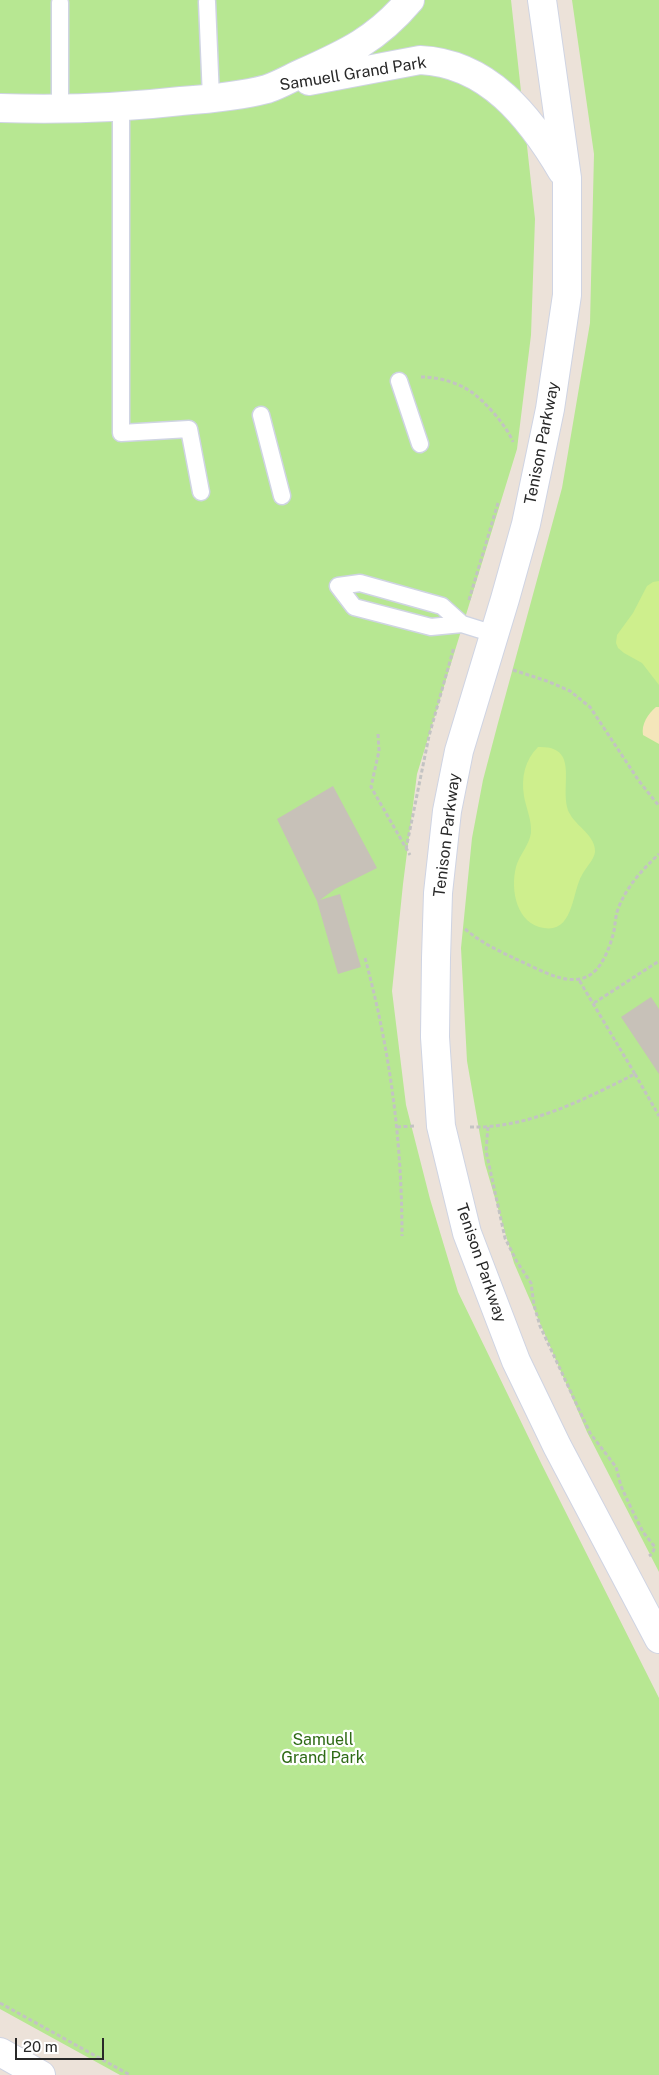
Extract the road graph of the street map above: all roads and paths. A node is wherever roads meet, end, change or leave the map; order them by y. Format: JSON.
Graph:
{"nodes":[{"id":1,"x":410,"y":0,"type":"edge"},
{"id":2,"x":542,"y":0,"type":"edge"},
{"id":3,"x":207,"y":2,"type":"dead end"},
{"id":4,"x":60,"y":4,"type":"dead end"},
{"id":5,"x":268,"y":88,"type":"junction"},
{"id":6,"x":212,"y":98,"type":"junction"},
{"id":7,"x":0,"y":108,"type":"edge"},
{"id":8,"x":121,"y":108,"type":"junction"},
{"id":9,"x":60,"y":110,"type":"junction"},
{"id":10,"x":567,"y":178,"type":"junction"},
{"id":11,"x":399,"y":381,"type":"joint"},
{"id":12,"x":260,"y":415,"type":"dead end"},
{"id":13,"x":420,"y":444,"type":"dead end"},
{"id":14,"x":514,"y":451,"type":"dead end"},
{"id":15,"x":201,"y":492,"type":"dead end"},
{"id":16,"x":282,"y":496,"type":"dead end"},
{"id":17,"x":500,"y":497,"type":"dead end"},
{"id":18,"x":462,"y":624,"type":"junction"},
{"id":19,"x":494,"y":634,"type":"junction"},
{"id":20,"x":509,"y":669,"type":"dead end"},
{"id":21,"x":378,"y":734,"type":"dead end"},
{"id":22,"x":659,"y":806,"type":"edge"},
{"id":23,"x":406,"y":849,"type":"junction"},
{"id":24,"x":659,"y":854,"type":"edge"},
{"id":25,"x":410,"y":855,"type":"dead end"},
{"id":26,"x":466,"y":930,"type":"dead end"},
{"id":27,"x":365,"y":958,"type":"dead end"},
{"id":28,"x":659,"y":961,"type":"edge"},
{"id":29,"x":579,"y":980,"type":"junction"},
{"id":30,"x":594,"y":1003,"type":"junction"},
{"id":31,"x":635,"y":1074,"type":"junction"},
{"id":32,"x":659,"y":1116,"type":"edge"},
{"id":33,"x":440,"y":1126,"type":"junction"},
{"id":34,"x":397,"y":1127,"type":"junction"},
{"id":35,"x":488,"y":1127,"type":"junction"},
{"id":36,"x":402,"y":1236,"type":"dead end"},
{"id":37,"x":624,"y":1570,"type":"junction"},
{"id":38,"x":659,"y":1639,"type":"edge"},
{"id":39,"x":0,"y":2003,"type":"edge"},
{"id":40,"x":0,"y":2052,"type":"edge"},
{"id":41,"x":37,"y":2074,"type":"edge"},
{"id":42,"x":130,"y":2075,"type":"edge"}],
"edges":[{"from":1,"to":5,"type":"street","name":"Samuell Grand Park"},
{"from":2,"to":10,"type":"street","name":"Tenison Parkway"},
{"from":3,"to":6,"type":"lane"},
{"from":4,"to":9,"type":"lane"},
{"from":5,"to":6,"type":"street","name":"Samuell Grand Park"},
{"from":5,"to":10,"type":"street","name":"Samuell Grand Park"},
{"from":6,"to":8,"type":"street","name":"Samuell Grand Park"},
{"from":7,"to":9,"type":"street","name":"Samuell Grand Park"},
{"from":8,"to":9,"type":"street","name":"Samuell Grand Park"},
{"from":8,"to":15,"type":"lane"},
{"from":10,"to":19,"type":"street","name":"Tenison Parkway"},
{"from":11,"to":13,"type":"lane"},
{"from":11,"to":14,"type":"path"},
{"from":12,"to":16,"type":"lane"},
{"from":17,"to":18,"type":"path"},
{"from":18,"to":18,"type":"lane"},
{"from":18,"to":19,"type":"lane"},
{"from":18,"to":23,"type":"path"},
{"from":19,"to":33,"type":"street","name":"Tenison Parkway"},
{"from":20,"to":22,"type":"path"},
{"from":21,"to":23,"type":"path"},
{"from":23,"to":25,"type":"path"},
{"from":24,"to":29,"type":"path"},
{"from":26,"to":29,"type":"path"},
{"from":27,"to":34,"type":"path"},
{"from":28,"to":30,"type":"path"},
{"from":29,"to":30,"type":"path"},
{"from":30,"to":31,"type":"path"},
{"from":31,"to":32,"type":"path"},
{"from":31,"to":35,"type":"path"},
{"from":33,"to":34,"type":"path"},
{"from":33,"to":35,"type":"path"},
{"from":33,"to":37,"type":"street","name":"Tenison Parkway"},
{"from":34,"to":36,"type":"path"},
{"from":35,"to":37,"type":"path"},
{"from":37,"to":38,"type":"street","name":"Tenison Parkway"},
{"from":39,"to":42,"type":"path"},
{"from":40,"to":41,"type":"street"}]}
